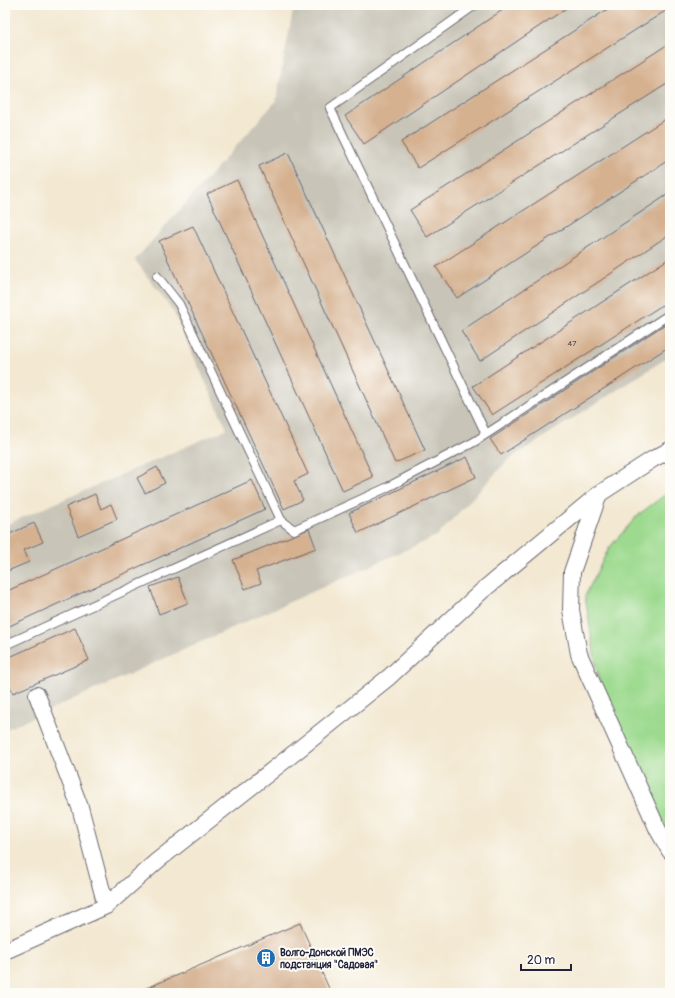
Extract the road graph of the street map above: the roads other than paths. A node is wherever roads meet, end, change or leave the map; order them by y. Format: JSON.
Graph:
{"nodes":[{"id":1,"x":475,"y":5,"type":"edge"},
{"id":2,"x":156,"y":276,"type":"dead end"},
{"id":3,"x":670,"y":314,"type":"edge"},
{"id":4,"x":486,"y":434,"type":"junction"},
{"id":5,"x":670,"y":450,"type":"edge"},
{"id":6,"x":599,"y":494,"type":"junction"},
{"id":7,"x":281,"y":520,"type":"junction"},
{"id":8,"x":5,"y":645,"type":"edge"},
{"id":9,"x":37,"y":695,"type":"dead end"},
{"id":10,"x":658,"y":830,"type":"junction"},
{"id":11,"x":670,"y":851,"type":"edge"},
{"id":12,"x":670,"y":860,"type":"edge"},
{"id":13,"x":106,"y":906,"type":"junction"},
{"id":14,"x":5,"y":952,"type":"edge"}],
"edges":[{"from":1,"to":4,"type":"lane"},
{"from":2,"to":7,"type":"lane"},
{"from":3,"to":4,"type":"lane"},
{"from":4,"to":7,"type":"lane"},
{"from":5,"to":6,"type":"street"},
{"from":6,"to":10,"type":"street"},
{"from":6,"to":13,"type":"street"},
{"from":7,"to":8,"type":"lane"},
{"from":9,"to":13,"type":"street"},
{"from":10,"to":11,"type":"street"},
{"from":10,"to":12,"type":"street"},
{"from":13,"to":14,"type":"street"}]}
